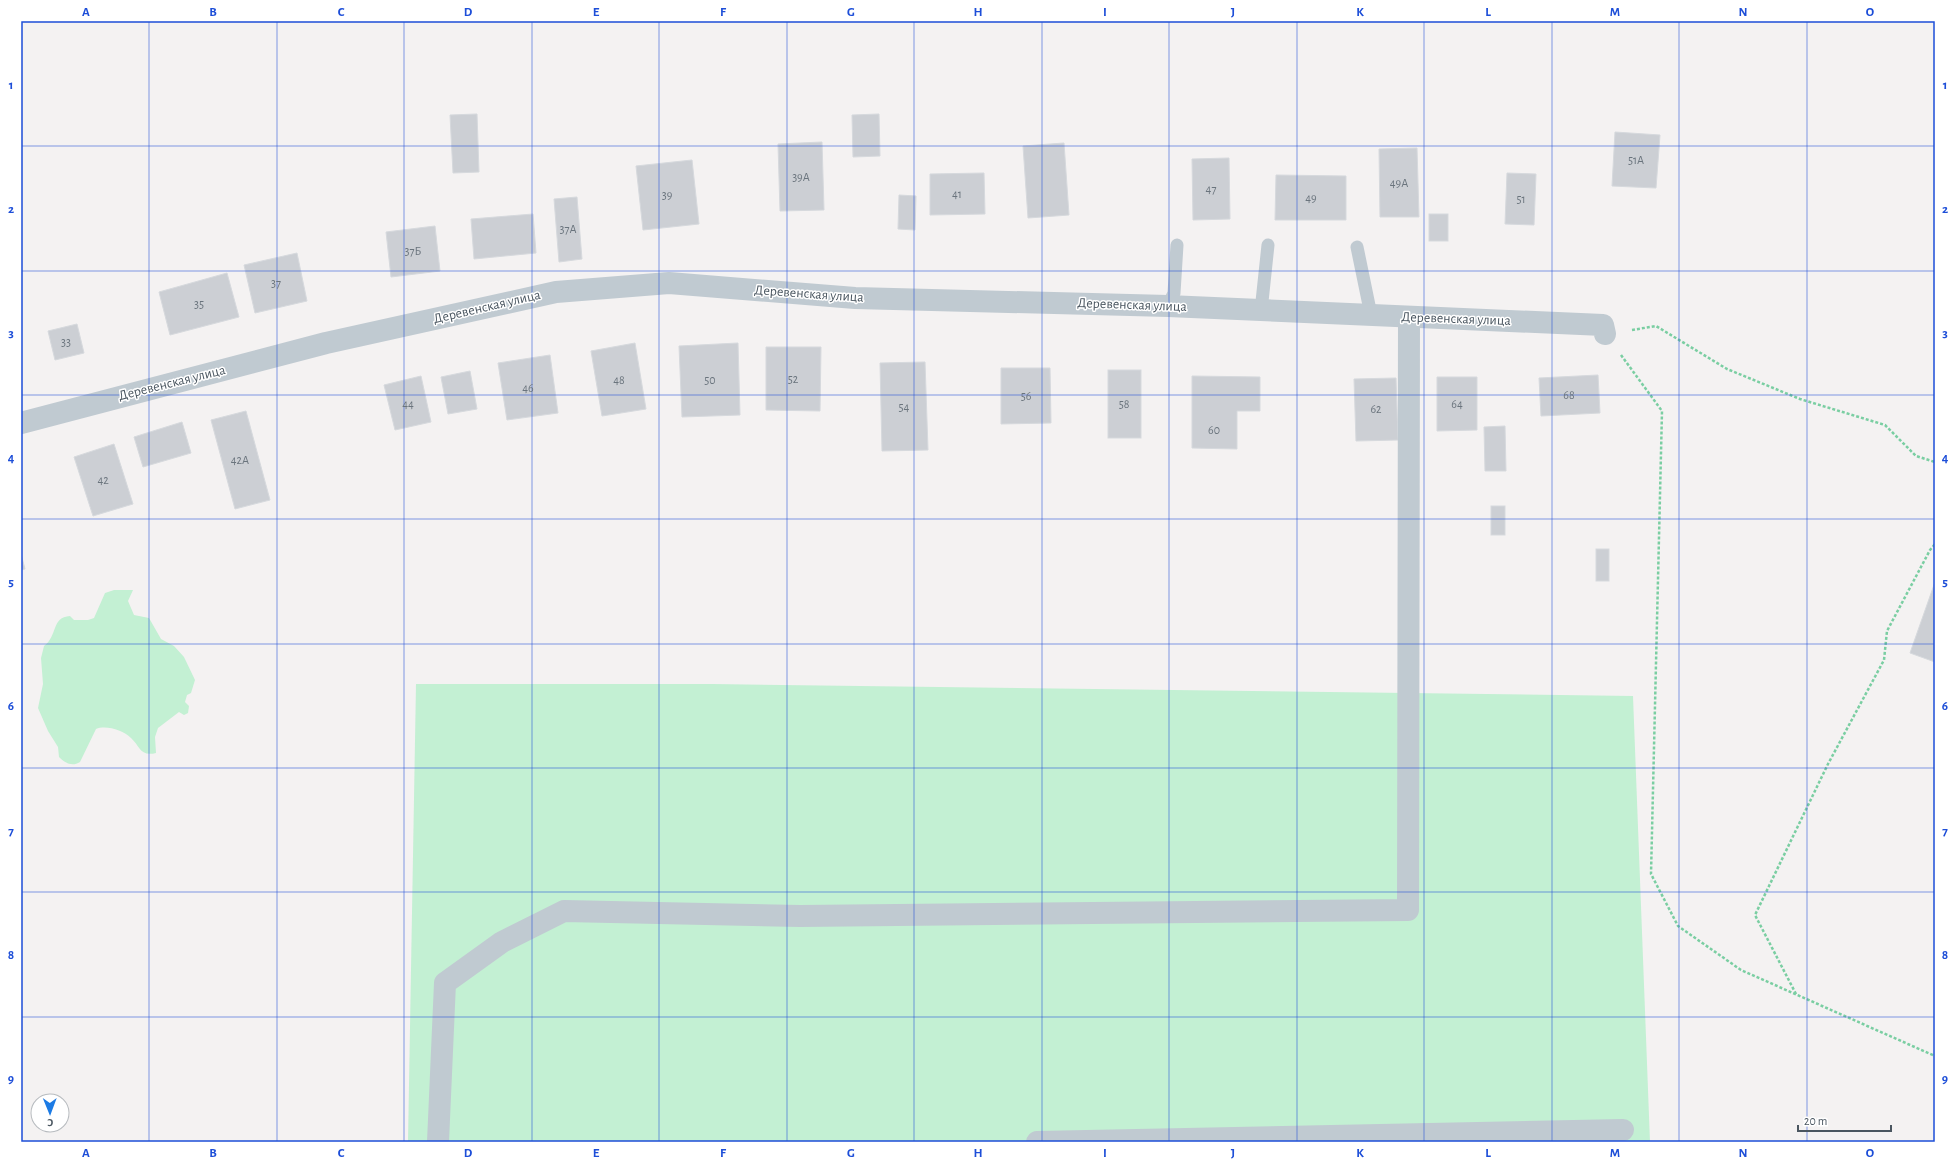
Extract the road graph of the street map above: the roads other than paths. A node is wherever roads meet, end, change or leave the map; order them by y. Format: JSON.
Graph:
{"nodes":[{"id":1,"x":1177,"y":245,"type":"dead end"},
{"id":2,"x":1268,"y":245,"type":"dead end"},
{"id":3,"x":1357,"y":247,"type":"dead end"},
{"id":4,"x":1168,"y":306,"type":"junction"},
{"id":5,"x":1261,"y":311,"type":"junction"},
{"id":6,"x":1371,"y":315,"type":"junction"},
{"id":7,"x":1409,"y":317,"type":"junction"},
{"id":8,"x":1605,"y":334,"type":"road end"},
{"id":9,"x":21,"y":423,"type":"edge"},
{"id":10,"x":1623,"y":1130,"type":"dead end"},
{"id":11,"x":438,"y":1142,"type":"edge"},
{"id":12,"x":1037,"y":1142,"type":"edge"}],
"edges":[{"from":1,"to":4,"type":"lane"},
{"from":2,"to":5,"type":"lane"},
{"from":3,"to":6,"type":"lane"},
{"from":4,"to":5,"type":"street","name":"Деревенская улица"},
{"from":4,"to":9,"type":"street","name":"Деревенская улица"},
{"from":5,"to":6,"type":"street","name":"Деревенская улица"},
{"from":6,"to":7,"type":"street","name":"Деревенская улица"},
{"from":7,"to":8,"type":"street","name":"Деревенская улица"},
{"from":7,"to":11,"type":"street"},
{"from":10,"to":12,"type":"street"}]}
